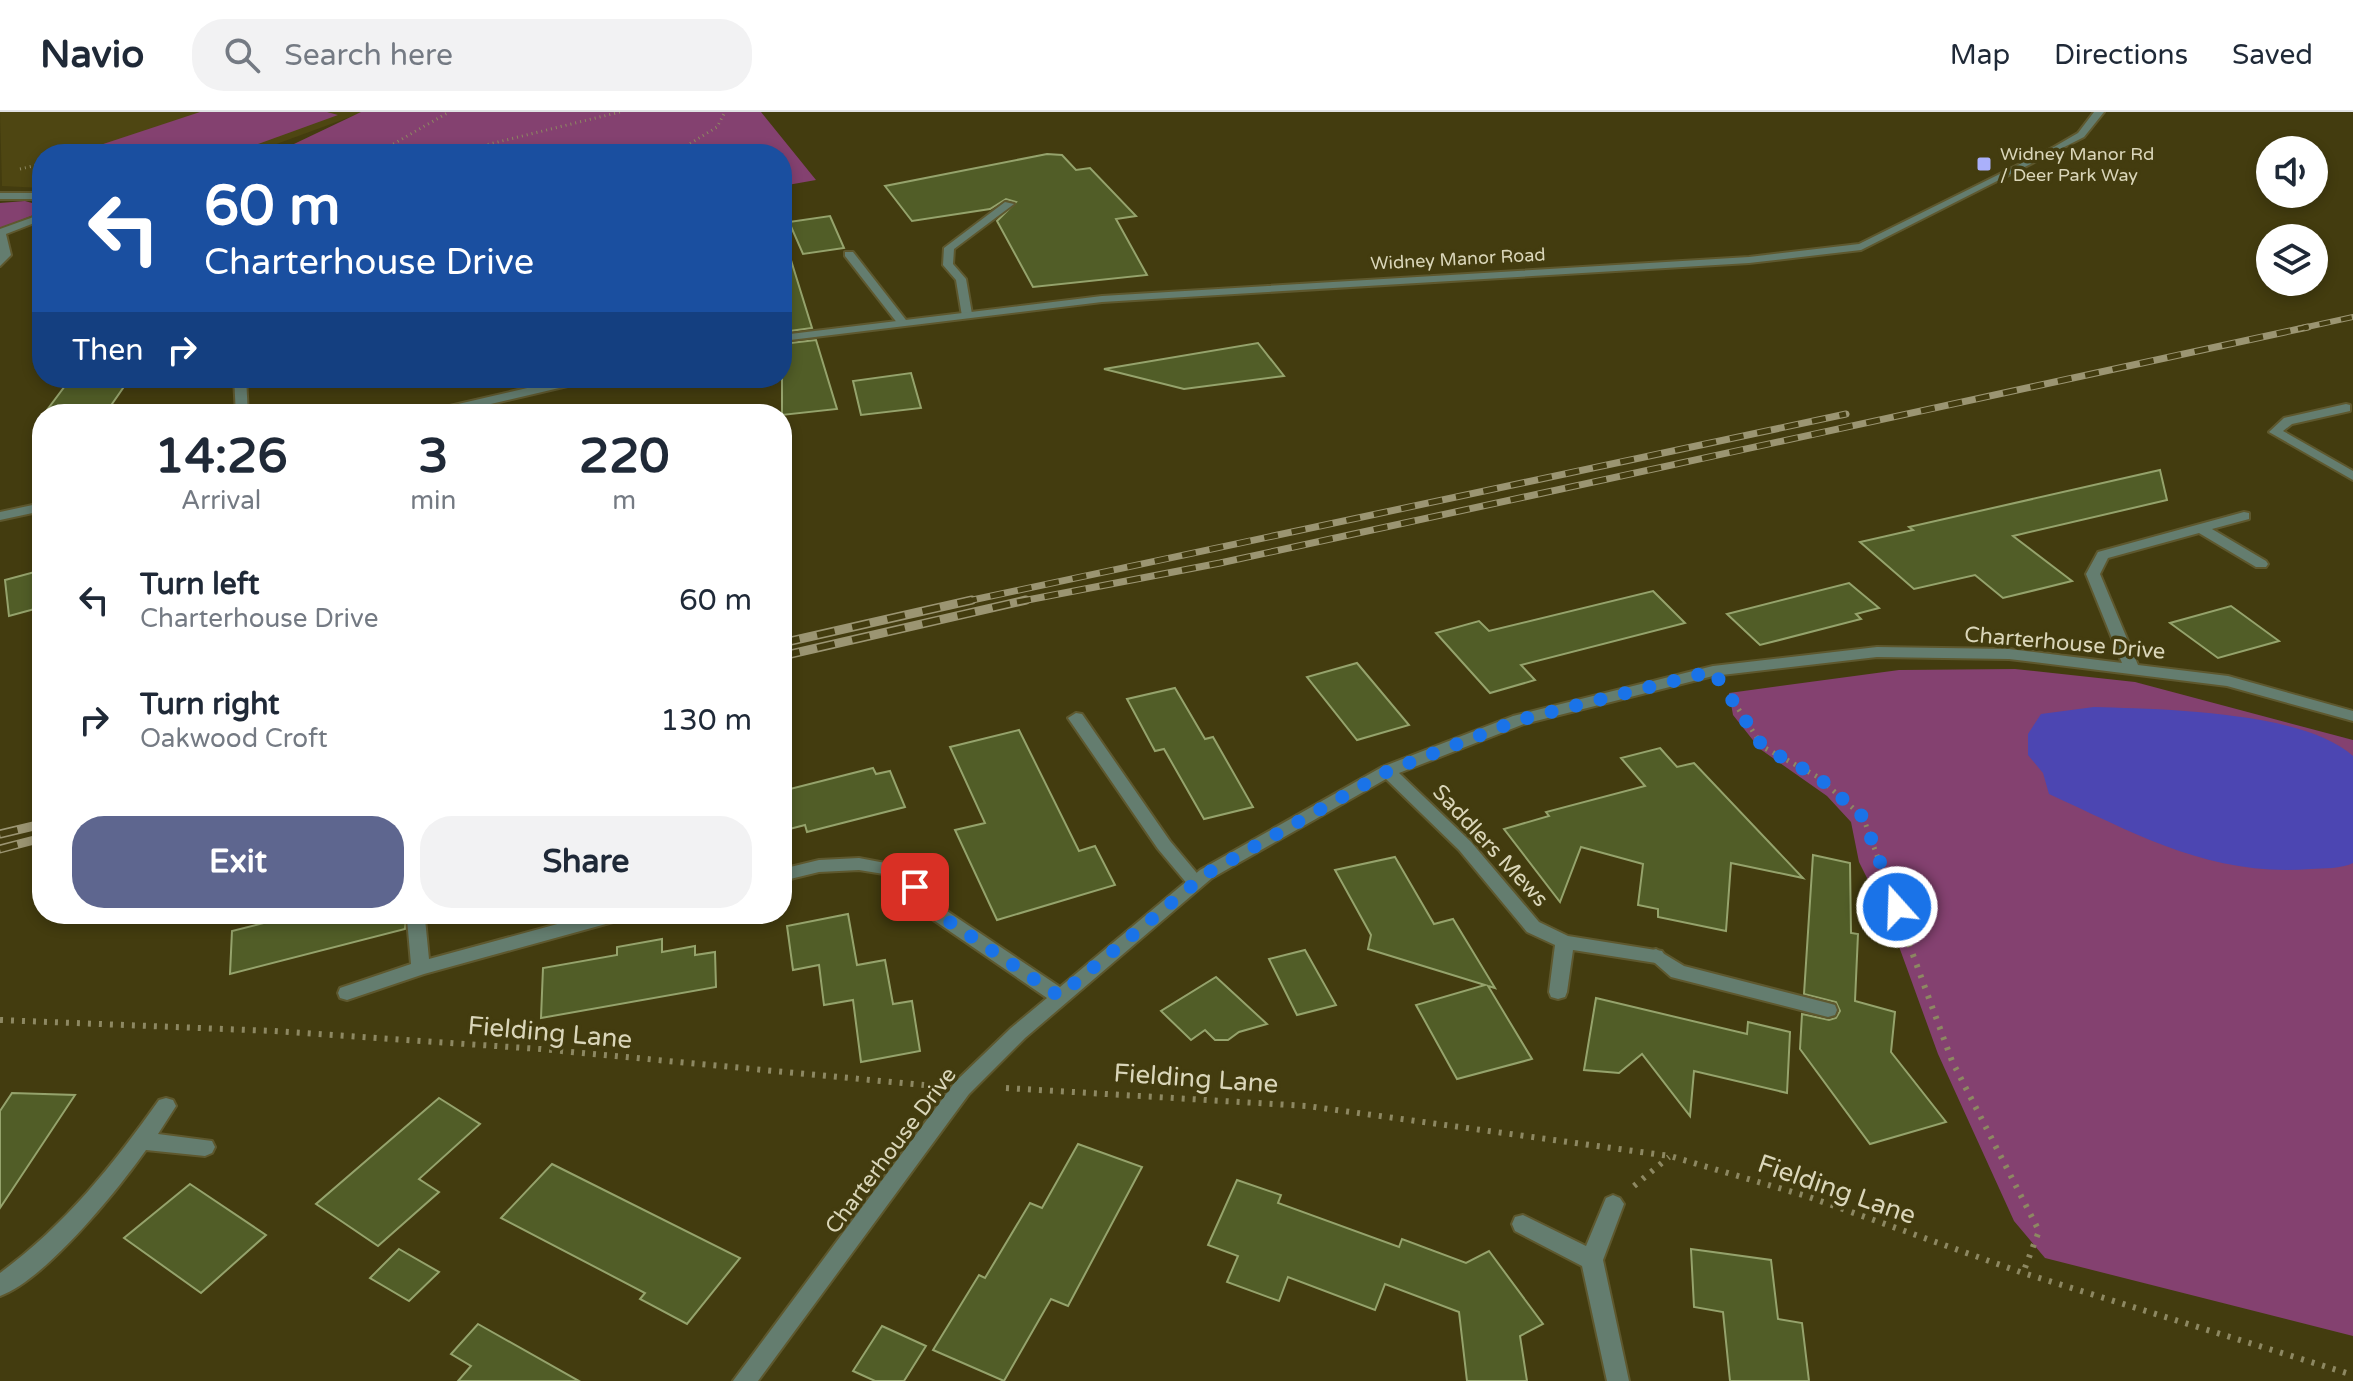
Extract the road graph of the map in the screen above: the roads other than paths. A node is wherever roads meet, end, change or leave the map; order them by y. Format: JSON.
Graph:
{"nodes":[{"id":1,"x":2099,"y":112,"type":"edge"},
{"id":2,"x":0,"y":196,"type":"edge"},
{"id":3,"x":32,"y":196,"type":"edge"},
{"id":4,"x":1009,"y":204,"type":"dead end"},
{"id":5,"x":32,"y":221,"type":"edge"},
{"id":6,"x":0,"y":232,"type":"edge"},
{"id":7,"x":849,"y":254,"type":"dead end"},
{"id":8,"x":0,"y":263,"type":"edge"},
{"id":9,"x":966,"y":314,"type":"junction"},
{"id":10,"x":902,"y":322,"type":"junction"},
{"id":11,"x":792,"y":337,"type":"edge"},
{"id":12,"x":542,"y":388,"type":"edge"},
{"id":13,"x":474,"y":404,"type":"edge"},
{"id":14,"x":2346,"y":408,"type":"dead end"},
{"id":15,"x":2353,"y":476,"type":"edge"},
{"id":16,"x":32,"y":509,"type":"edge"},
{"id":17,"x":0,"y":516,"type":"edge"},
{"id":18,"x":2244,"y":516,"type":"dead end"},
{"id":19,"x":2202,"y":529,"type":"junction"},
{"id":20,"x":2261,"y":564,"type":"dead end"},
{"id":21,"x":2132,"y":669,"type":"junction"},
{"id":22,"x":2353,"y":716,"type":"edge"},
{"id":23,"x":1076,"y":718,"type":"dead end"},
{"id":24,"x":1388,"y":771,"type":"junction"},
{"id":25,"x":792,"y":873,"type":"edge"},
{"id":26,"x":1195,"y":882,"type":"junction"},
{"id":27,"x":417,"y":924,"type":"edge"},
{"id":28,"x":582,"y":924,"type":"edge"},
{"id":29,"x":1565,"y":942,"type":"junction"},
{"id":30,"x":421,"y":968,"type":"junction"},
{"id":31,"x":1558,"y":992,"type":"dead end"},
{"id":32,"x":347,"y":993,"type":"dead end"},
{"id":33,"x":1059,"y":996,"type":"junction"},
{"id":34,"x":1828,"y":1010,"type":"dead end"},
{"id":35,"x":166,"y":1106,"type":"dead end"},
{"id":36,"x":142,"y":1141,"type":"junction"},
{"id":37,"x":205,"y":1147,"type":"dead end"},
{"id":38,"x":1613,"y":1204,"type":"road end"},
{"id":39,"x":1523,"y":1224,"type":"dead end"},
{"id":40,"x":1592,"y":1260,"type":"junction"},
{"id":41,"x":0,"y":1286,"type":"edge"},
{"id":42,"x":744,"y":1381,"type":"edge"},
{"id":43,"x":1618,"y":1381,"type":"edge"}],
"edges":[{"from":1,"to":9,"type":"street","name":"Widney Manor Road"},
{"from":2,"to":3,"type":"street"},
{"from":4,"to":9,"type":"street"},
{"from":5,"to":6,"type":"street"},
{"from":6,"to":8,"type":"street"},
{"from":7,"to":10,"type":"street"},
{"from":9,"to":10,"type":"street","name":"Widney Manor Road"},
{"from":10,"to":11,"type":"street","name":"Widney Manor Road"},
{"from":12,"to":13,"type":"street"},
{"from":14,"to":15,"type":"street"},
{"from":16,"to":17,"type":"street"},
{"from":18,"to":19,"type":"street"},
{"from":19,"to":20,"type":"street"},
{"from":19,"to":21,"type":"street"},
{"from":21,"to":22,"type":"street","name":"Charterhouse Drive"},
{"from":21,"to":24,"type":"street","name":"Charterhouse Drive"},
{"from":23,"to":26,"type":"street"},
{"from":24,"to":26,"type":"street","name":"Charterhouse Drive"},
{"from":24,"to":29,"type":"street","name":"Saddlers Mews"},
{"from":25,"to":33,"type":"street"},
{"from":26,"to":33,"type":"street","name":"Charterhouse Drive"},
{"from":27,"to":30,"type":"street"},
{"from":28,"to":30,"type":"street"},
{"from":29,"to":31,"type":"street"},
{"from":29,"to":34,"type":"street","name":"Saddlers Mews"},
{"from":30,"to":32,"type":"street"},
{"from":33,"to":42,"type":"street","name":"Charterhouse Drive"},
{"from":35,"to":36,"type":"street"},
{"from":36,"to":37,"type":"street"},
{"from":36,"to":41,"type":"street"},
{"from":38,"to":40,"type":"street"},
{"from":39,"to":40,"type":"street"},
{"from":40,"to":43,"type":"street"}]}
